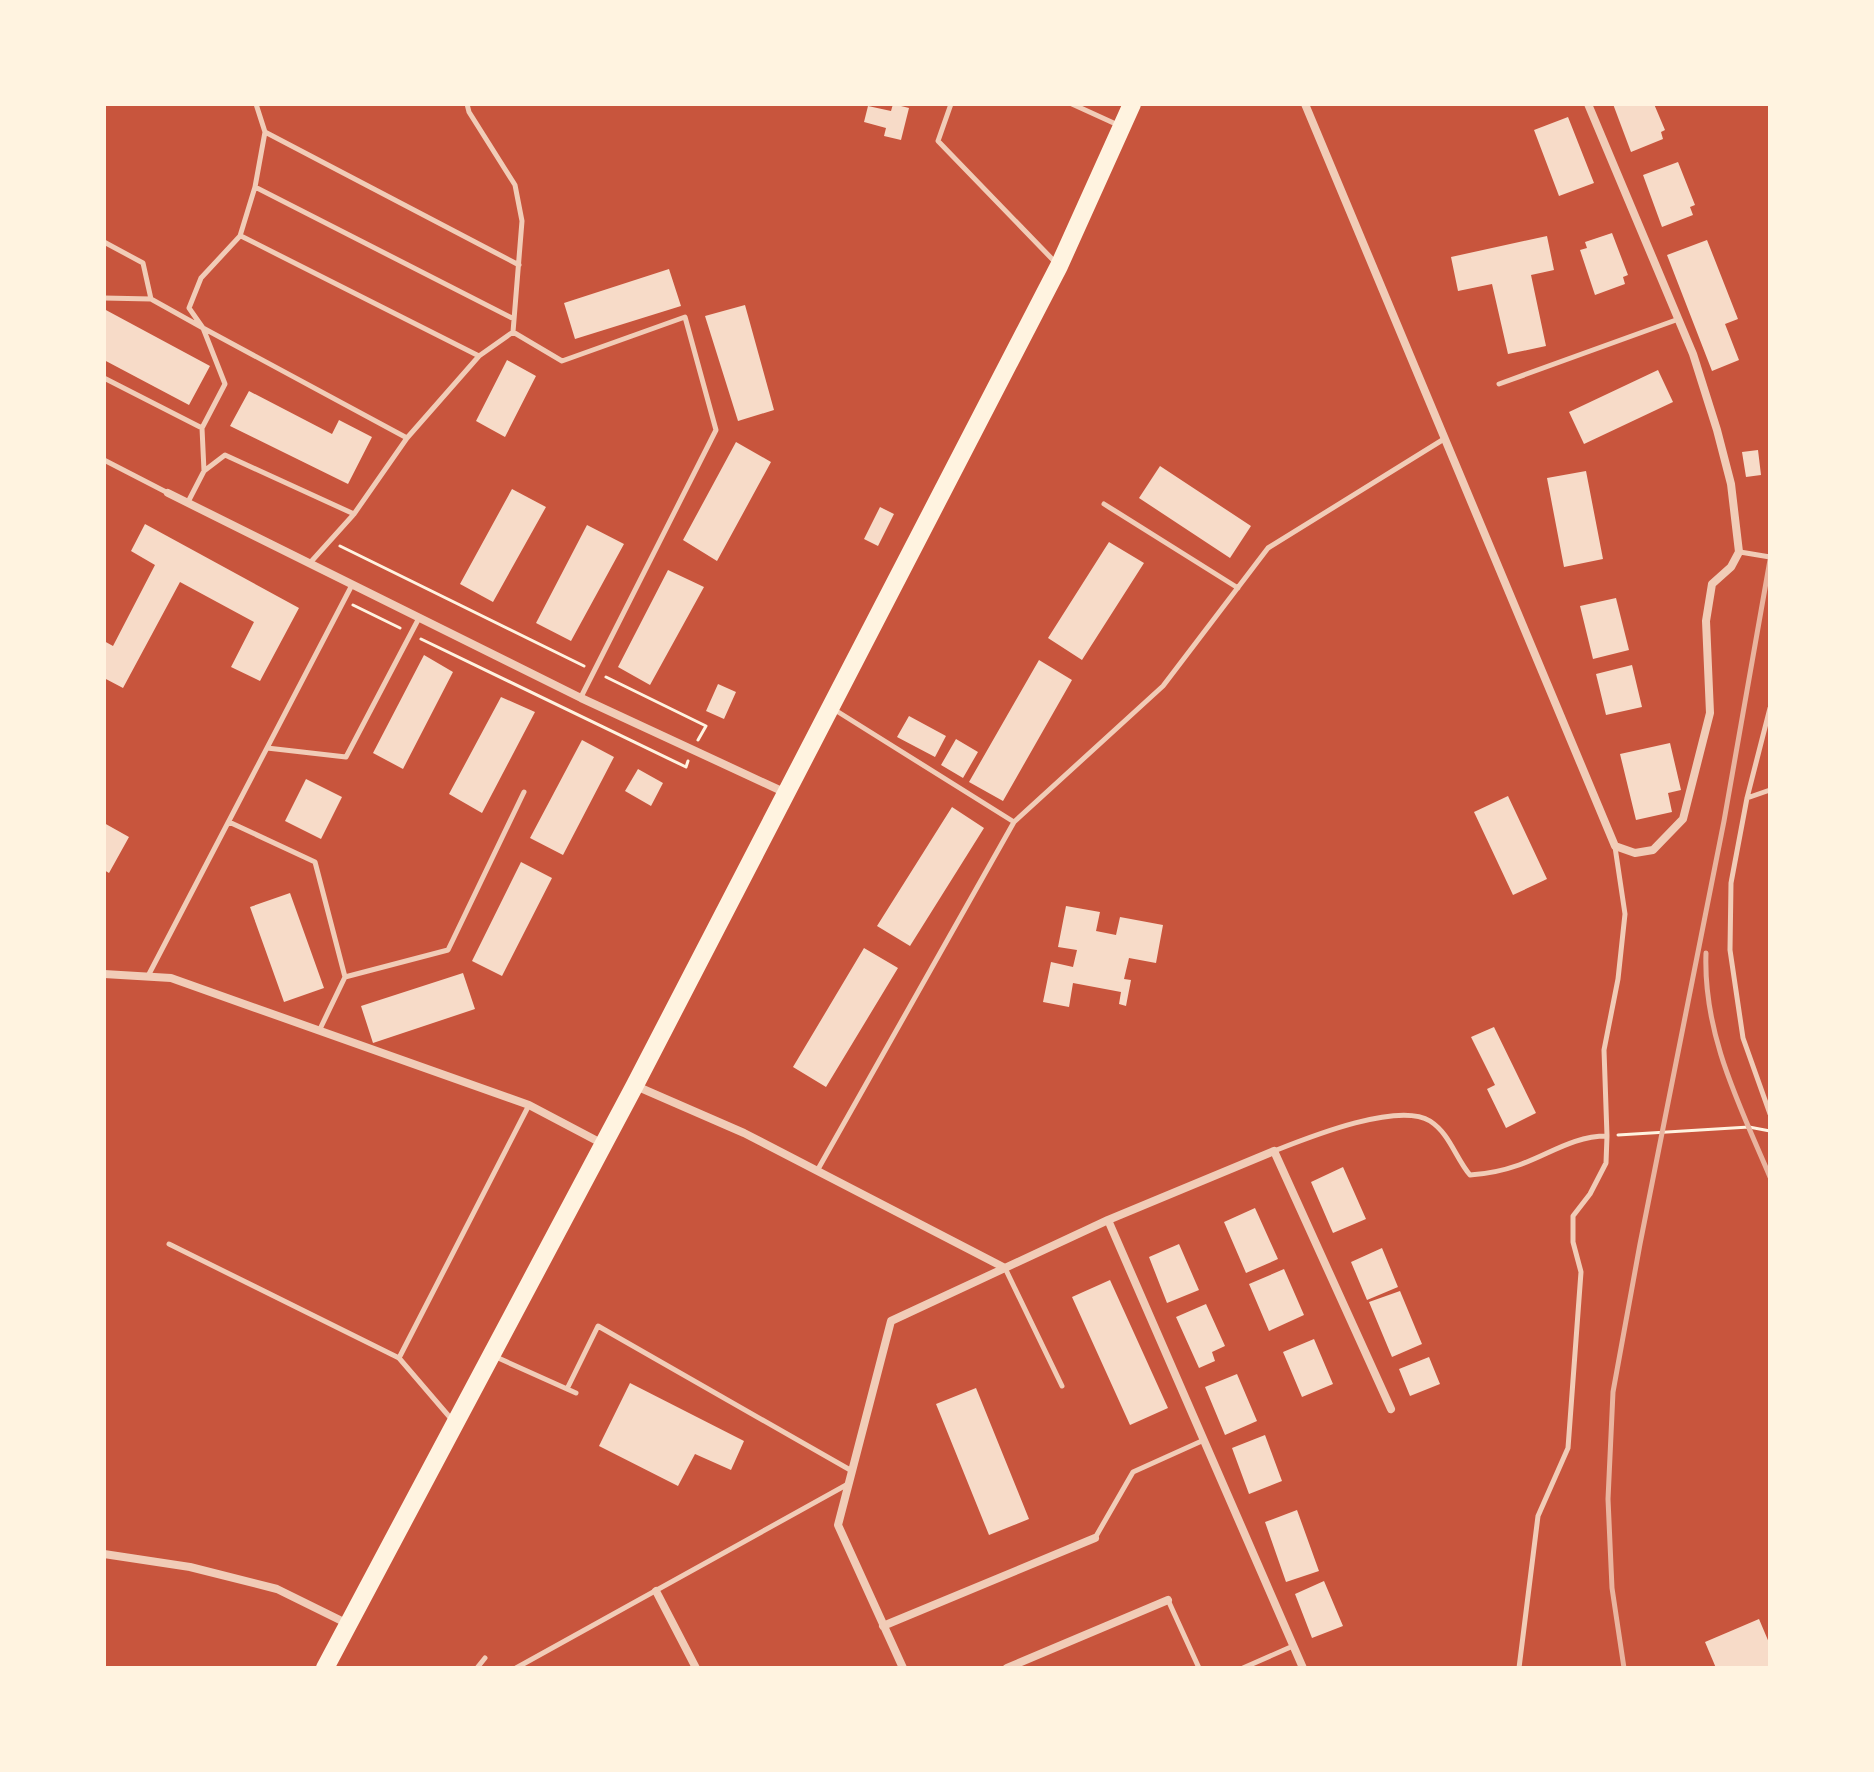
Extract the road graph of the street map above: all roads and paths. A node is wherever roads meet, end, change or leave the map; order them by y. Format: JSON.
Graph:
{"nodes":[{"id":1,"x":256,"y":104,"type":"edge"},
{"id":2,"x":467,"y":104,"type":"edge"},
{"id":3,"x":951,"y":104,"type":"edge"},
{"id":4,"x":1072,"y":104,"type":"edge"},
{"id":5,"x":1132,"y":104,"type":"edge"},
{"id":6,"x":1305,"y":104,"type":"edge"},
{"id":7,"x":1588,"y":104,"type":"edge"},
{"id":8,"x":1122,"y":127,"type":"junction"},
{"id":9,"x":265,"y":132,"type":"junction"},
{"id":10,"x":255,"y":187,"type":"junction"},
{"id":11,"x":240,"y":236,"type":"junction"},
{"id":12,"x":104,"y":242,"type":"edge"},
{"id":13,"x":519,"y":265,"type":"junction"},
{"id":14,"x":1059,"y":266,"type":"junction"},
{"id":15,"x":104,"y":298,"type":"edge"},
{"id":16,"x":151,"y":299,"type":"junction"},
{"id":17,"x":514,"y":319,"type":"junction"},
{"id":18,"x":1676,"y":320,"type":"junction"},
{"id":19,"x":203,"y":328,"type":"junction"},
{"id":20,"x":513,"y":332,"type":"junction"},
{"id":21,"x":479,"y":356,"type":"junction"},
{"id":22,"x":104,"y":378,"type":"edge"},
{"id":23,"x":1499,"y":384,"type":"dead end"},
{"id":24,"x":202,"y":428,"type":"junction"},
{"id":25,"x":407,"y":438,"type":"junction"},
{"id":26,"x":1444,"y":439,"type":"junction"},
{"id":27,"x":104,"y":460,"type":"edge"},
{"id":28,"x":204,"y":471,"type":"junction"},
{"id":29,"x":168,"y":493,"type":"joint"},
{"id":30,"x":188,"y":503,"type":"junction"},
{"id":31,"x":1104,"y":504,"type":"dead end"},
{"id":32,"x":354,"y":514,"type":"junction"},
{"id":33,"x":329,"y":541,"type":"junction"},
{"id":34,"x":1739,"y":552,"type":"junction"},
{"id":35,"x":1770,"y":557,"type":"edge"},
{"id":36,"x":309,"y":564,"type":"junction"},
{"id":37,"x":352,"y":585,"type":"junction"},
{"id":38,"x":1238,"y":588,"type":"junction"},
{"id":39,"x":344,"y":600,"type":"junction"},
{"id":40,"x":419,"y":618,"type":"junction"},
{"id":41,"x":411,"y":634,"type":"junction"},
{"id":42,"x":594,"y":671,"type":"junction"},
{"id":43,"x":581,"y":698,"type":"junction"},
{"id":44,"x":831,"y":707,"type":"junction"},
{"id":45,"x":1770,"y":708,"type":"edge"},
{"id":46,"x":267,"y":748,"type":"junction"},
{"id":47,"x":693,"y":750,"type":"junction"},
{"id":48,"x":1770,"y":790,"type":"edge"},
{"id":49,"x":524,"y":792,"type":"dead end"},
{"id":50,"x":786,"y":793,"type":"junction"},
{"id":51,"x":1747,"y":798,"type":"junction"},
{"id":52,"x":229,"y":822,"type":"junction"},
{"id":53,"x":1014,"y":822,"type":"junction"},
{"id":54,"x":1615,"y":846,"type":"junction"},
{"id":55,"x":104,"y":974,"type":"edge"},
{"id":56,"x":148,"y":976,"type":"junction"},
{"id":57,"x":345,"y":977,"type":"junction"},
{"id":58,"x":320,"y":1029,"type":"junction"},
{"id":59,"x":635,"y":1085,"type":"junction"},
{"id":60,"x":529,"y":1105,"type":"junction"},
{"id":61,"x":1770,"y":1114,"type":"edge"},
{"id":62,"x":1770,"y":1131,"type":"edge"},
{"id":63,"x":1607,"y":1136,"type":"junction"},
{"id":64,"x":604,"y":1144,"type":"junction"},
{"id":65,"x":1274,"y":1151,"type":"junction"},
{"id":66,"x":817,"y":1171,"type":"junction"},
{"id":67,"x":1108,"y":1220,"type":"junction"},
{"id":68,"x":169,"y":1244,"type":"dead end"},
{"id":69,"x":1005,"y":1268,"type":"junction"},
{"id":70,"x":492,"y":1355,"type":"junction"},
{"id":71,"x":399,"y":1358,"type":"junction"},
{"id":72,"x":1062,"y":1386,"type":"dead end"},
{"id":73,"x":567,"y":1389,"type":"junction"},
{"id":74,"x":576,"y":1393,"type":"dead end"},
{"id":75,"x":1391,"y":1409,"type":"dead end"},
{"id":76,"x":455,"y":1424,"type":"junction"},
{"id":77,"x":1204,"y":1440,"type":"junction"},
{"id":78,"x":852,"y":1471,"type":"junction"},
{"id":79,"x":849,"y":1484,"type":"junction"},
{"id":80,"x":1095,"y":1538,"type":"joint"},
{"id":81,"x":104,"y":1554,"type":"edge"},
{"id":82,"x":656,"y":1591,"type":"junction"},
{"id":83,"x":1168,"y":1600,"type":"joint"},
{"id":84,"x":348,"y":1624,"type":"junction"},
{"id":85,"x":883,"y":1626,"type":"junction"},
{"id":86,"x":1293,"y":1646,"type":"junction"},
{"id":87,"x":485,"y":1658,"type":"dead end"},
{"id":88,"x":326,"y":1668,"type":"edge"},
{"id":89,"x":478,"y":1668,"type":"edge"},
{"id":90,"x":516,"y":1668,"type":"edge"},
{"id":91,"x":696,"y":1668,"type":"edge"},
{"id":92,"x":903,"y":1668,"type":"edge"},
{"id":93,"x":1007,"y":1668,"type":"edge"},
{"id":94,"x":1199,"y":1668,"type":"edge"},
{"id":95,"x":1243,"y":1668,"type":"edge"},
{"id":96,"x":1303,"y":1668,"type":"edge"},
{"id":97,"x":1519,"y":1668,"type":"edge"}],
"edges":[{"from":1,"to":9,"type":"lane"},
{"from":2,"to":13,"type":"lane"},
{"from":3,"to":14,"type":"lane"},
{"from":4,"to":8,"type":"lane"},
{"from":5,"to":8,"type":"highway"},
{"from":6,"to":26,"type":"street"},
{"from":7,"to":18,"type":"street"},
{"from":8,"to":14,"type":"highway"},
{"from":9,"to":10,"type":"lane"},
{"from":9,"to":13,"type":"lane"},
{"from":10,"to":11,"type":"lane"},
{"from":10,"to":17,"type":"lane"},
{"from":11,"to":19,"type":"lane"},
{"from":11,"to":21,"type":"lane"},
{"from":12,"to":16,"type":"lane"},
{"from":13,"to":17,"type":"lane"},
{"from":14,"to":44,"type":"highway"},
{"from":15,"to":16,"type":"lane"},
{"from":16,"to":19,"type":"lane"},
{"from":17,"to":20,"type":"lane"},
{"from":18,"to":23,"type":"lane"},
{"from":18,"to":34,"type":"street"},
{"from":19,"to":24,"type":"lane"},
{"from":19,"to":25,"type":"lane"},
{"from":20,"to":21,"type":"lane"},
{"from":20,"to":42,"type":"lane"},
{"from":21,"to":25,"type":"lane"},
{"from":22,"to":24,"type":"lane"},
{"from":24,"to":28,"type":"lane"},
{"from":25,"to":32,"type":"lane"},
{"from":26,"to":38,"type":"lane"},
{"from":26,"to":54,"type":"street"},
{"from":27,"to":29,"type":"lane"},
{"from":28,"to":30,"type":"lane"},
{"from":28,"to":32,"type":"lane"},
{"from":29,"to":30,"type":"street"},
{"from":30,"to":36,"type":"street"},
{"from":31,"to":38,"type":"lane"},
{"from":32,"to":33,"type":"lane"},
{"from":33,"to":36,"type":"lane"},
{"from":33,"to":42,"type":"path"},
{"from":34,"to":35,"type":"lane"},
{"from":34,"to":54,"type":"street"},
{"from":36,"to":37,"type":"street"},
{"from":37,"to":39,"type":"lane"},
{"from":37,"to":40,"type":"street"},
{"from":38,"to":53,"type":"lane"},
{"from":39,"to":41,"type":"path"},
{"from":39,"to":46,"type":"lane"},
{"from":40,"to":41,"type":"lane"},
{"from":40,"to":43,"type":"street"},
{"from":41,"to":46,"type":"lane"},
{"from":41,"to":47,"type":"path"},
{"from":42,"to":43,"type":"lane"},
{"from":42,"to":47,"type":"path"},
{"from":43,"to":47,"type":"street"},
{"from":44,"to":50,"type":"highway"},
{"from":44,"to":53,"type":"lane"},
{"from":45,"to":51,"type":"lane"},
{"from":46,"to":52,"type":"lane"},
{"from":47,"to":50,"type":"street"},
{"from":48,"to":51,"type":"lane"},
{"from":49,"to":57,"type":"lane"},
{"from":50,"to":59,"type":"highway"},
{"from":51,"to":61,"type":"lane"},
{"from":52,"to":56,"type":"lane"},
{"from":52,"to":57,"type":"lane"},
{"from":53,"to":66,"type":"lane"},
{"from":54,"to":63,"type":"lane"},
{"from":55,"to":56,"type":"street"},
{"from":56,"to":58,"type":"street"},
{"from":57,"to":58,"type":"lane"},
{"from":58,"to":60,"type":"street"},
{"from":59,"to":64,"type":"highway"},
{"from":59,"to":66,"type":"street"},
{"from":60,"to":64,"type":"street"},
{"from":60,"to":71,"type":"lane"},
{"from":62,"to":63,"type":"path"},
{"from":63,"to":65,"type":"lane"},
{"from":63,"to":97,"type":"lane"},
{"from":64,"to":70,"type":"highway"},
{"from":65,"to":67,"type":"street"},
{"from":65,"to":75,"type":"street"},
{"from":66,"to":69,"type":"street"},
{"from":67,"to":69,"type":"street"},
{"from":67,"to":77,"type":"street"},
{"from":68,"to":71,"type":"lane"},
{"from":69,"to":72,"type":"lane"},
{"from":69,"to":78,"type":"street"},
{"from":70,"to":73,"type":"lane"},
{"from":70,"to":76,"type":"highway"},
{"from":71,"to":76,"type":"lane"},
{"from":73,"to":74,"type":"lane"},
{"from":73,"to":78,"type":"lane"},
{"from":76,"to":84,"type":"highway"},
{"from":77,"to":80,"type":"lane"},
{"from":77,"to":86,"type":"street"},
{"from":78,"to":79,"type":"street"},
{"from":79,"to":82,"type":"lane"},
{"from":79,"to":85,"type":"street"},
{"from":80,"to":85,"type":"street"},
{"from":81,"to":84,"type":"street"},
{"from":82,"to":90,"type":"lane"},
{"from":82,"to":91,"type":"street"},
{"from":83,"to":93,"type":"street"},
{"from":83,"to":94,"type":"lane"},
{"from":84,"to":88,"type":"highway"},
{"from":85,"to":92,"type":"street"},
{"from":86,"to":95,"type":"lane"},
{"from":86,"to":96,"type":"street"},
{"from":87,"to":89,"type":"lane"}]}
